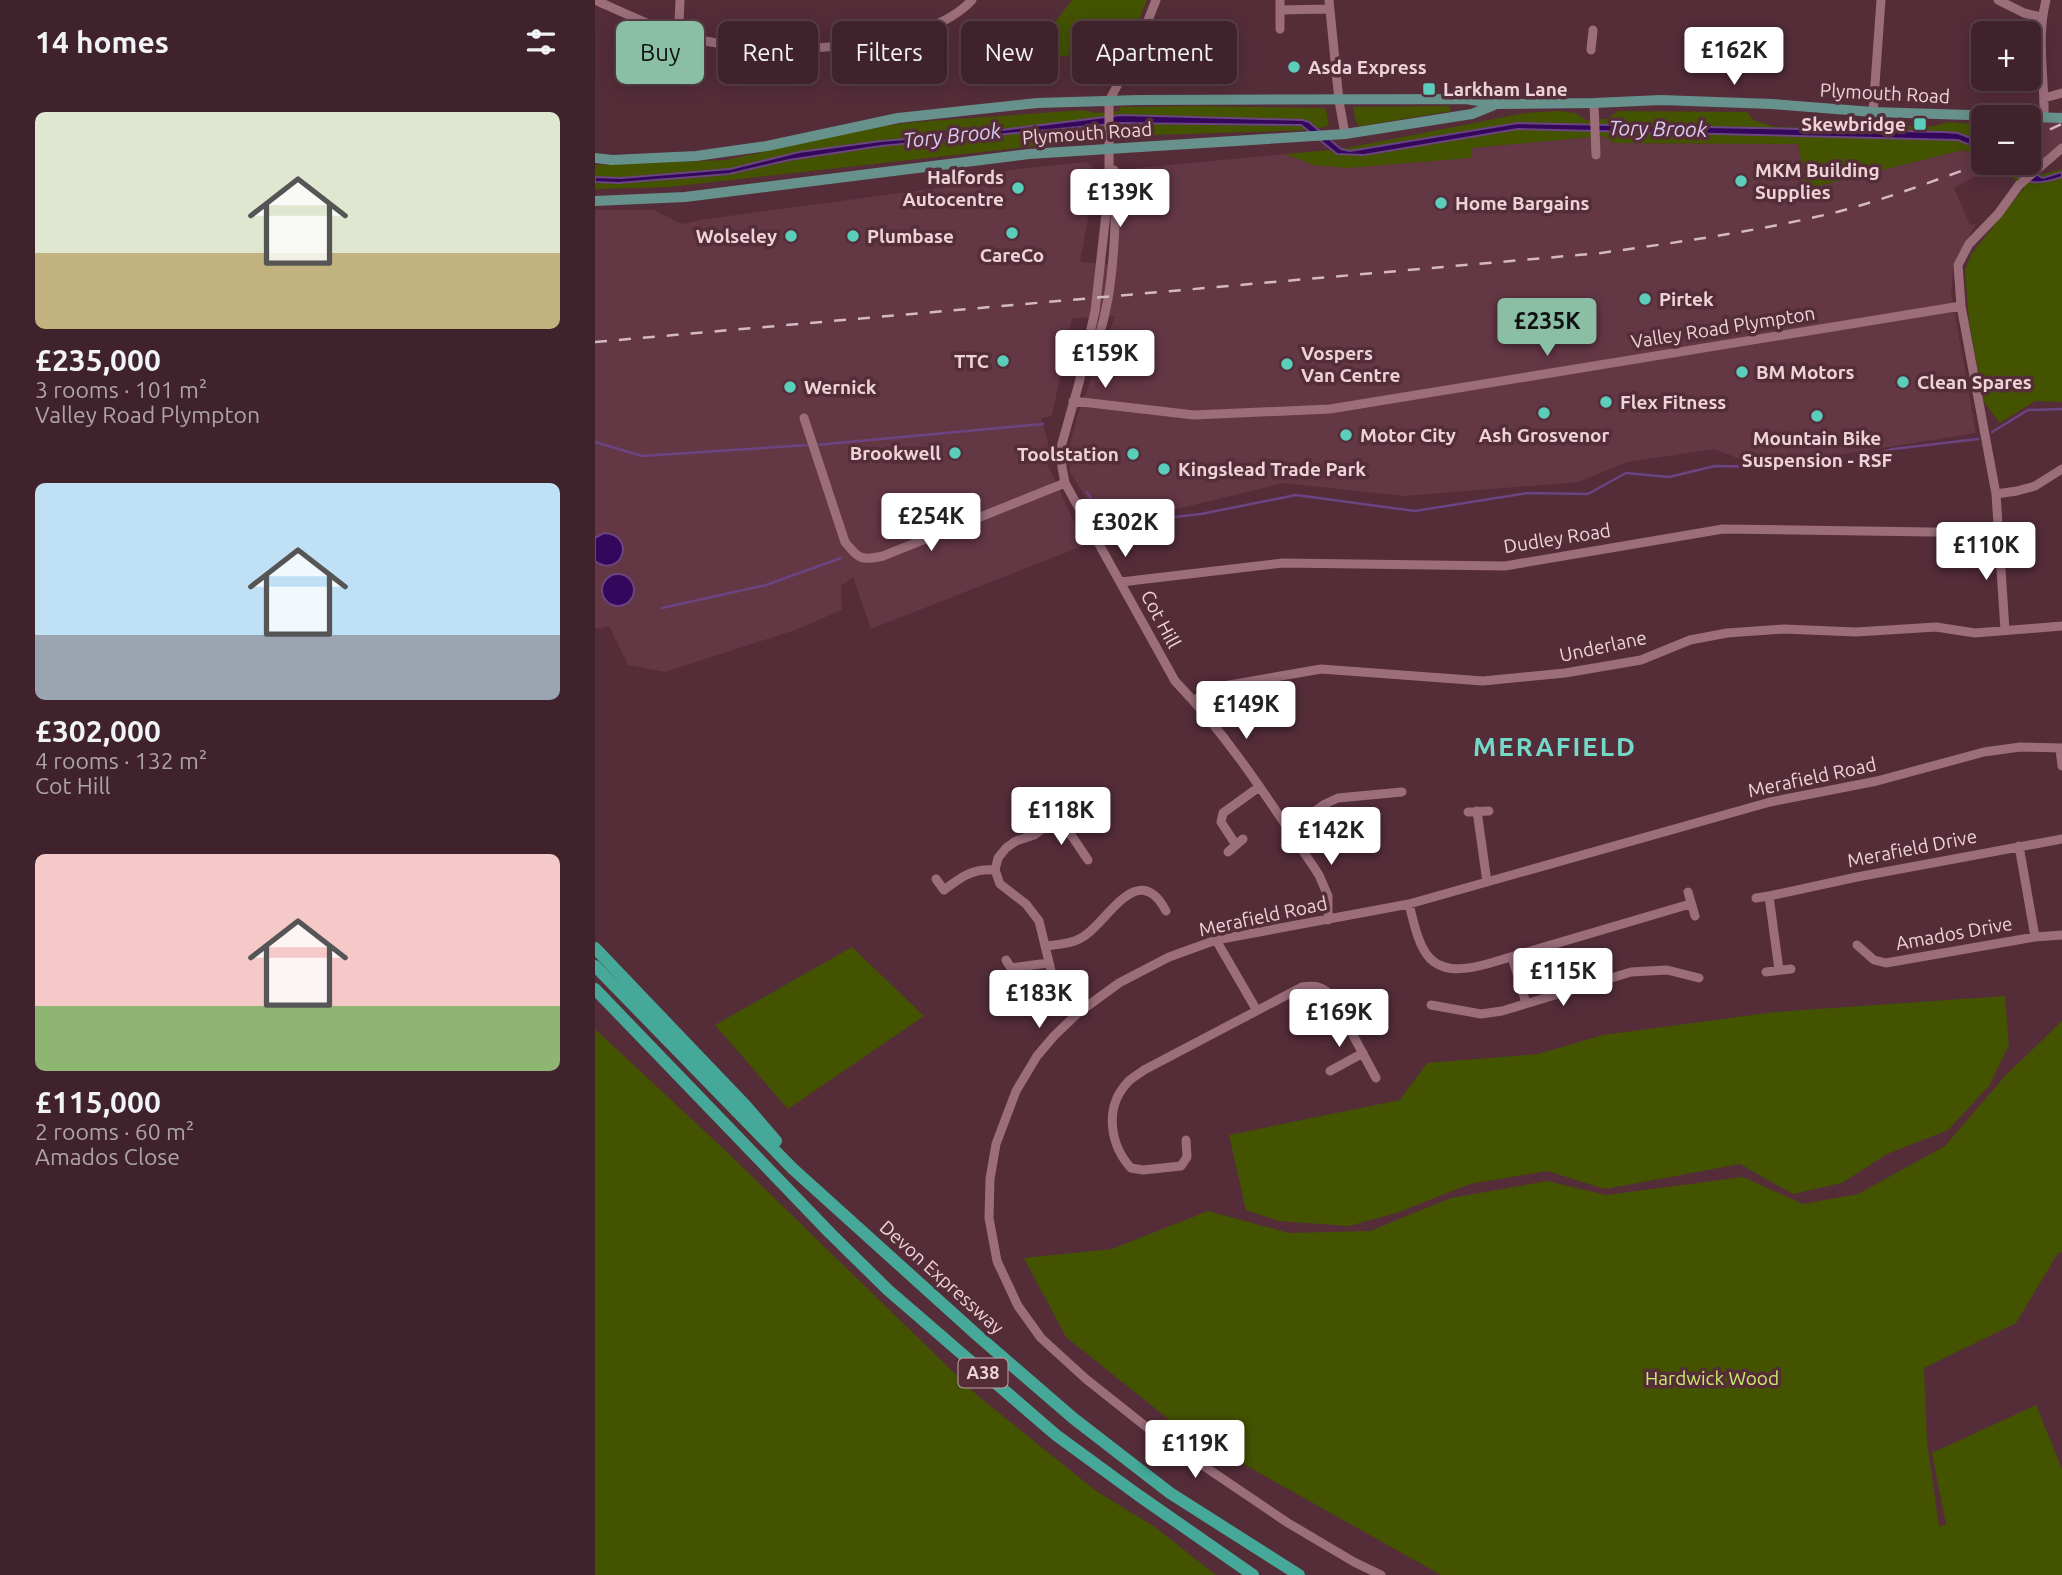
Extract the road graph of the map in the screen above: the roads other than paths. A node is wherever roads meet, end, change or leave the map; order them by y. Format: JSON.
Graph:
{"nodes":[{"id":1,"x":595,"y":0,"type":"edge"},
{"id":2,"x":680,"y":0,"type":"edge"},
{"id":3,"x":972,"y":0,"type":"edge"},
{"id":4,"x":1156,"y":0,"type":"edge"},
{"id":5,"x":1881,"y":0,"type":"edge"},
{"id":6,"x":1998,"y":0,"type":"edge"},
{"id":7,"x":2046,"y":0,"type":"edge"},
{"id":8,"x":1329,"y":4,"type":"edge"},
{"id":9,"x":1280,"y":5,"type":"edge"},
{"id":10,"x":2041,"y":17,"type":"junction"},
{"id":11,"x":644,"y":21,"type":"edge"},
{"id":12,"x":679,"y":21,"type":"edge"},
{"id":13,"x":1280,"y":29,"type":"dead end"},
{"id":14,"x":1593,"y":30,"type":"dead end"},
{"id":15,"x":704,"y":41,"type":"edge"},
{"id":16,"x":1591,"y":50,"type":"dead end"},
{"id":17,"x":2062,"y":93,"type":"edge"},
{"id":18,"x":2045,"y":98,"type":"junction"},
{"id":19,"x":1109,"y":101,"type":"junction"},
{"id":20,"x":1339,"y":101,"type":"junction"},
{"id":21,"x":1594,"y":103,"type":"junction"},
{"id":22,"x":1497,"y":104,"type":"junction"},
{"id":23,"x":1873,"y":112,"type":"junction"},
{"id":24,"x":2054,"y":118,"type":"edge"},
{"id":25,"x":1345,"y":134,"type":"junction"},
{"id":26,"x":1109,"y":148,"type":"junction"},
{"id":27,"x":2062,"y":148,"type":"edge"},
{"id":28,"x":1596,"y":155,"type":"dead end"},
{"id":29,"x":595,"y":158,"type":"edge"},
{"id":30,"x":595,"y":201,"type":"edge"},
{"id":31,"x":1961,"y":306,"type":"junction"},
{"id":32,"x":1079,"y":383,"type":"junction"},
{"id":33,"x":1073,"y":401,"type":"junction"},
{"id":34,"x":804,"y":418,"type":"dead end"},
{"id":35,"x":2062,"y":469,"type":"edge"},
{"id":36,"x":1065,"y":483,"type":"junction"},
{"id":37,"x":1996,"y":494,"type":"junction"},
{"id":38,"x":1999,"y":533,"type":"junction"},
{"id":39,"x":1121,"y":582,"type":"junction"},
{"id":40,"x":2062,"y":626,"type":"edge"},
{"id":41,"x":2005,"y":630,"type":"junction"},
{"id":42,"x":1193,"y":700,"type":"junction"},
{"id":43,"x":2061,"y":748,"type":"edge"},
{"id":44,"x":2062,"y":766,"type":"edge"},
{"id":45,"x":1259,"y":787,"type":"junction"},
{"id":46,"x":1402,"y":792,"type":"dead end"},
{"id":47,"x":1070,"y":809,"type":"dead end"},
{"id":48,"x":1489,"y":811,"type":"dead end"},
{"id":49,"x":1059,"y":817,"type":"junction"},
{"id":50,"x":1289,"y":830,"type":"junction"},
{"id":51,"x":2062,"y":839,"type":"edge"},
{"id":52,"x":1236,"y":845,"type":"dead end"},
{"id":53,"x":2019,"y":846,"type":"junction"},
{"id":54,"x":1088,"y":860,"type":"dead end"},
{"id":55,"x":995,"y":870,"type":"junction"},
{"id":56,"x":936,"y":879,"type":"dead end"},
{"id":57,"x":1487,"y":882,"type":"junction"},
{"id":58,"x":1688,"y":892,"type":"dead end"},
{"id":59,"x":1769,"y":896,"type":"junction"},
{"id":60,"x":1756,"y":898,"type":"dead end"},
{"id":61,"x":1409,"y":904,"type":"junction"},
{"id":62,"x":1690,"y":904,"type":"junction"},
{"id":63,"x":1166,"y":911,"type":"dead end"},
{"id":64,"x":1695,"y":916,"type":"dead end"},
{"id":65,"x":1328,"y":920,"type":"junction"},
{"id":66,"x":2062,"y":935,"type":"edge"},
{"id":67,"x":2035,"y":937,"type":"junction"},
{"id":68,"x":1216,"y":940,"type":"junction"},
{"id":69,"x":1857,"y":945,"type":"dead end"},
{"id":70,"x":1046,"y":946,"type":"junction"},
{"id":71,"x":595,"y":948,"type":"edge"},
{"id":72,"x":1512,"y":957,"type":"junction"},
{"id":73,"x":1006,"y":960,"type":"dead end"},
{"id":74,"x":1048,"y":963,"type":"junction"},
{"id":75,"x":595,"y":966,"type":"edge"},
{"id":76,"x":1791,"y":969,"type":"dead end"},
{"id":77,"x":1779,"y":971,"type":"junction"},
{"id":78,"x":1766,"y":972,"type":"dead end"},
{"id":79,"x":1699,"y":978,"type":"dead end"},
{"id":80,"x":595,"y":989,"type":"edge"},
{"id":81,"x":595,"y":1003,"type":"edge"},
{"id":82,"x":1526,"y":1003,"type":"junction"},
{"id":83,"x":1431,"y":1005,"type":"dead end"},
{"id":84,"x":1256,"y":1009,"type":"junction"},
{"id":85,"x":1078,"y":1013,"type":"junction"},
{"id":86,"x":628,"y":1022,"type":"junction"},
{"id":87,"x":1363,"y":1053,"type":"junction"},
{"id":88,"x":1330,"y":1071,"type":"dead end"},
{"id":89,"x":1376,"y":1078,"type":"dead end"},
{"id":90,"x":1186,"y":1140,"type":"dead end"},
{"id":91,"x":832,"y":1205,"type":"junction"},
{"id":92,"x":1253,"y":1575,"type":"edge"},
{"id":93,"x":1299,"y":1575,"type":"edge"},
{"id":94,"x":1381,"y":1575,"type":"edge"}],
"edges":[{"from":1,"to":11,"type":"street"},
{"from":2,"to":12,"type":"street"},
{"from":3,"to":15,"type":"street"},
{"from":4,"to":19,"type":"street"},
{"from":5,"to":23,"type":"street"},
{"from":6,"to":10,"type":"street"},
{"from":7,"to":10,"type":"street"},
{"from":8,"to":9,"type":"street"},
{"from":8,"to":20,"type":"street"},
{"from":9,"to":13,"type":"street"},
{"from":10,"to":18,"type":"street"},
{"from":14,"to":16,"type":"street"},
{"from":17,"to":18,"type":"street"},
{"from":18,"to":24,"type":"street"},
{"from":19,"to":20,"type":"main road","name":"Plymouth Road"},
{"from":19,"to":26,"type":"street","name":"Cot Hill"},
{"from":19,"to":29,"type":"main road","name":"Plymouth Road"},
{"from":20,"to":22,"type":"main road","name":"Plymouth Road"},
{"from":20,"to":25,"type":"street"},
{"from":21,"to":22,"type":"main road","name":"Plymouth Road"},
{"from":21,"to":23,"type":"main road","name":"Plymouth Road"},
{"from":21,"to":28,"type":"street"},
{"from":22,"to":25,"type":"main road","name":"Plymouth Road"},
{"from":23,"to":24,"type":"main road","name":"Plymouth Road"},
{"from":25,"to":26,"type":"main road","name":"Plymouth Road"},
{"from":26,"to":30,"type":"main road","name":"Plymouth Road"},
{"from":26,"to":32,"type":"street","name":"Cot Hill"},
{"from":26,"to":32,"type":"street","name":"Cot Hill"},
{"from":27,"to":31,"type":"street"},
{"from":31,"to":33,"type":"street","name":"Valley Road Plympton"},
{"from":31,"to":37,"type":"street"},
{"from":32,"to":33,"type":"street","name":"Cot Hill"},
{"from":33,"to":36,"type":"street","name":"Cot Hill"},
{"from":34,"to":36,"type":"street"},
{"from":35,"to":37,"type":"street"},
{"from":36,"to":39,"type":"street","name":"Cot Hill"},
{"from":37,"to":38,"type":"street"},
{"from":38,"to":39,"type":"street","name":"Dudley Road"},
{"from":38,"to":41,"type":"street"},
{"from":39,"to":42,"type":"street","name":"Cot Hill"},
{"from":40,"to":41,"type":"street","name":"Underlane"},
{"from":41,"to":42,"type":"street","name":"Underlane"},
{"from":42,"to":45,"type":"street","name":"Cot Hill"},
{"from":43,"to":44,"type":"street"},
{"from":43,"to":57,"type":"street","name":"Merafield Road"},
{"from":45,"to":50,"type":"street","name":"Cot Hill"},
{"from":45,"to":52,"type":"street"},
{"from":46,"to":50,"type":"street"},
{"from":47,"to":49,"type":"street"},
{"from":48,"to":57,"type":"street"},
{"from":49,"to":54,"type":"street"},
{"from":49,"to":55,"type":"street"},
{"from":50,"to":65,"type":"street","name":"Cot Hill"},
{"from":51,"to":53,"type":"street","name":"Merafield Drive"},
{"from":53,"to":59,"type":"street","name":"Merafield Drive"},
{"from":53,"to":67,"type":"street"},
{"from":55,"to":56,"type":"street"},
{"from":55,"to":70,"type":"street"},
{"from":57,"to":61,"type":"street","name":"Merafield Road"},
{"from":58,"to":62,"type":"street"},
{"from":59,"to":60,"type":"street","name":"Merafield Drive"},
{"from":59,"to":77,"type":"street"},
{"from":61,"to":65,"type":"street","name":"Merafield Road"},
{"from":61,"to":72,"type":"street"},
{"from":62,"to":64,"type":"street"},
{"from":62,"to":72,"type":"street"},
{"from":63,"to":70,"type":"street"},
{"from":65,"to":68,"type":"street","name":"Merafield Road"},
{"from":66,"to":67,"type":"street","name":"Amados Drive"},
{"from":67,"to":69,"type":"street","name":"Amados Drive"},
{"from":68,"to":84,"type":"street"},
{"from":68,"to":85,"type":"street","name":"Merafield Road"},
{"from":70,"to":74,"type":"street"},
{"from":71,"to":91,"type":"highway","number":"A38"},
{"from":72,"to":82,"type":"street"},
{"from":73,"to":74,"type":"street"},
{"from":74,"to":85,"type":"street"},
{"from":75,"to":91,"type":"highway","name":"Devon Expressway","number":"A38"},
{"from":76,"to":77,"type":"street"},
{"from":77,"to":78,"type":"street"},
{"from":79,"to":82,"type":"street"},
{"from":80,"to":86,"type":"highway","number":"A38"},
{"from":81,"to":86,"type":"highway","number":"A38"},
{"from":82,"to":83,"type":"street"},
{"from":84,"to":87,"type":"street"},
{"from":84,"to":90,"type":"street"},
{"from":85,"to":94,"type":"street","name":"Merafield Road"},
{"from":86,"to":92,"type":"highway","number":"A38"},
{"from":87,"to":88,"type":"street"},
{"from":87,"to":89,"type":"street"},
{"from":91,"to":93,"type":"highway","name":"Devon Expressway","number":"A38"}]}
